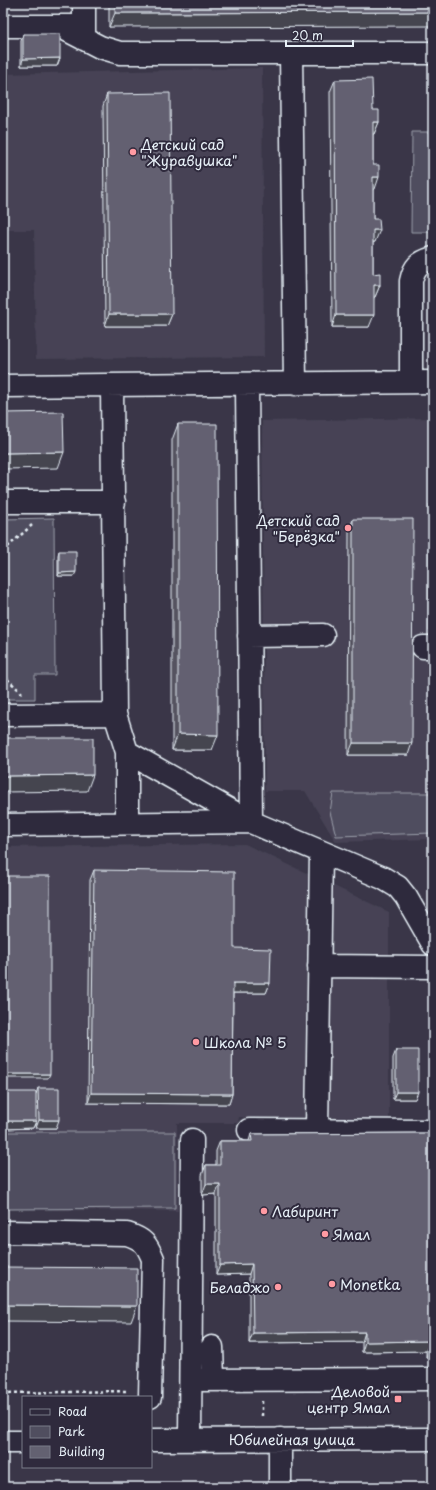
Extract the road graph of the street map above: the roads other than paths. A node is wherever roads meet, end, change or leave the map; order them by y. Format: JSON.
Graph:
{"nodes":[{"id":1,"x":84,"y":3,"type":"edge"},
{"id":2,"x":3,"y":26,"type":"edge"},
{"id":3,"x":84,"y":33,"type":"junction"},
{"id":4,"x":291,"y":53,"type":"junction"},
{"id":5,"x":433,"y":53,"type":"edge"},
{"id":6,"x":433,"y":258,"type":"edge"},
{"id":7,"x":411,"y":382,"type":"junction"},
{"id":8,"x":433,"y":382,"type":"edge"},
{"id":9,"x":295,"y":384,"type":"junction"},
{"id":10,"x":247,"y":385,"type":"junction"},
{"id":11,"x":3,"y":386,"type":"edge"},
{"id":12,"x":112,"y":386,"type":"junction"},
{"id":13,"x":3,"y":502,"type":"edge"},
{"id":14,"x":114,"y":502,"type":"junction"},
{"id":15,"x":323,"y":635,"type":"dead end"},
{"id":16,"x":249,"y":636,"type":"junction"},
{"id":17,"x":115,"y":714,"type":"junction"},
{"id":18,"x":3,"y":715,"type":"edge"},
{"id":19,"x":127,"y":752,"type":"junction"},
{"id":20,"x":251,"y":822,"type":"junction"},
{"id":21,"x":127,"y":823,"type":"junction"},
{"id":22,"x":3,"y":825,"type":"edge"},
{"id":23,"x":321,"y":853,"type":"junction"},
{"id":24,"x":424,"y":913,"type":"edge"},
{"id":25,"x":433,"y":944,"type":"edge"},
{"id":26,"x":319,"y":966,"type":"junction"},
{"id":27,"x":433,"y":967,"type":"edge"},
{"id":28,"x":249,"y":1130,"type":"dead end"},
{"id":29,"x":317,"y":1130,"type":"junction"},
{"id":30,"x":433,"y":1131,"type":"edge"},
{"id":31,"x":192,"y":1140,"type":"dead end"},
{"id":32,"x":3,"y":1232,"type":"edge"},
{"id":33,"x":212,"y":1347,"type":"dead end"},
{"id":34,"x":433,"y":1379,"type":"edge"},
{"id":35,"x":191,"y":1380,"type":"junction"},
{"id":36,"x":213,"y":1380,"type":"junction"},
{"id":37,"x":150,"y":1396,"type":"edge"},
{"id":38,"x":280,"y":1439,"type":"junction"},
{"id":39,"x":433,"y":1439,"type":"edge"},
{"id":40,"x":152,"y":1440,"type":"edge"},
{"id":41,"x":190,"y":1440,"type":"junction"},
{"id":42,"x":3,"y":1442,"type":"edge"},
{"id":43,"x":22,"y":1442,"type":"edge"},
{"id":44,"x":280,"y":1487,"type":"edge"}],
"edges":[{"from":1,"to":3,"type":"street"},
{"from":2,"to":3,"type":"street"},
{"from":3,"to":4,"type":"street"},
{"from":4,"to":5,"type":"street"},
{"from":4,"to":9,"type":"street"},
{"from":6,"to":7,"type":"street"},
{"from":7,"to":8,"type":"street"},
{"from":7,"to":9,"type":"street"},
{"from":9,"to":10,"type":"street"},
{"from":10,"to":12,"type":"street"},
{"from":10,"to":16,"type":"street"},
{"from":11,"to":12,"type":"street"},
{"from":12,"to":14,"type":"street"},
{"from":13,"to":14,"type":"street"},
{"from":14,"to":17,"type":"street"},
{"from":15,"to":16,"type":"street"},
{"from":16,"to":20,"type":"street"},
{"from":17,"to":18,"type":"street"},
{"from":17,"to":19,"type":"street"},
{"from":19,"to":20,"type":"street"},
{"from":19,"to":21,"type":"street"},
{"from":20,"to":21,"type":"street"},
{"from":20,"to":23,"type":"street"},
{"from":21,"to":22,"type":"street"},
{"from":23,"to":24,"type":"street"},
{"from":23,"to":26,"type":"street"},
{"from":24,"to":25,"type":"street"},
{"from":26,"to":27,"type":"street"},
{"from":26,"to":29,"type":"street"},
{"from":28,"to":29,"type":"street"},
{"from":29,"to":30,"type":"street"},
{"from":31,"to":35,"type":"street"},
{"from":32,"to":37,"type":"street"},
{"from":33,"to":36,"type":"street"},
{"from":34,"to":36,"type":"street"},
{"from":35,"to":36,"type":"street"},
{"from":35,"to":41,"type":"street"},
{"from":38,"to":39,"type":"street","name":"Юбилейная улица"},
{"from":38,"to":41,"type":"street","name":"Юбилейная улица"},
{"from":38,"to":44,"type":"street"},
{"from":40,"to":41,"type":"street","name":"Юбилейная улица"},
{"from":42,"to":43,"type":"street"}]}
